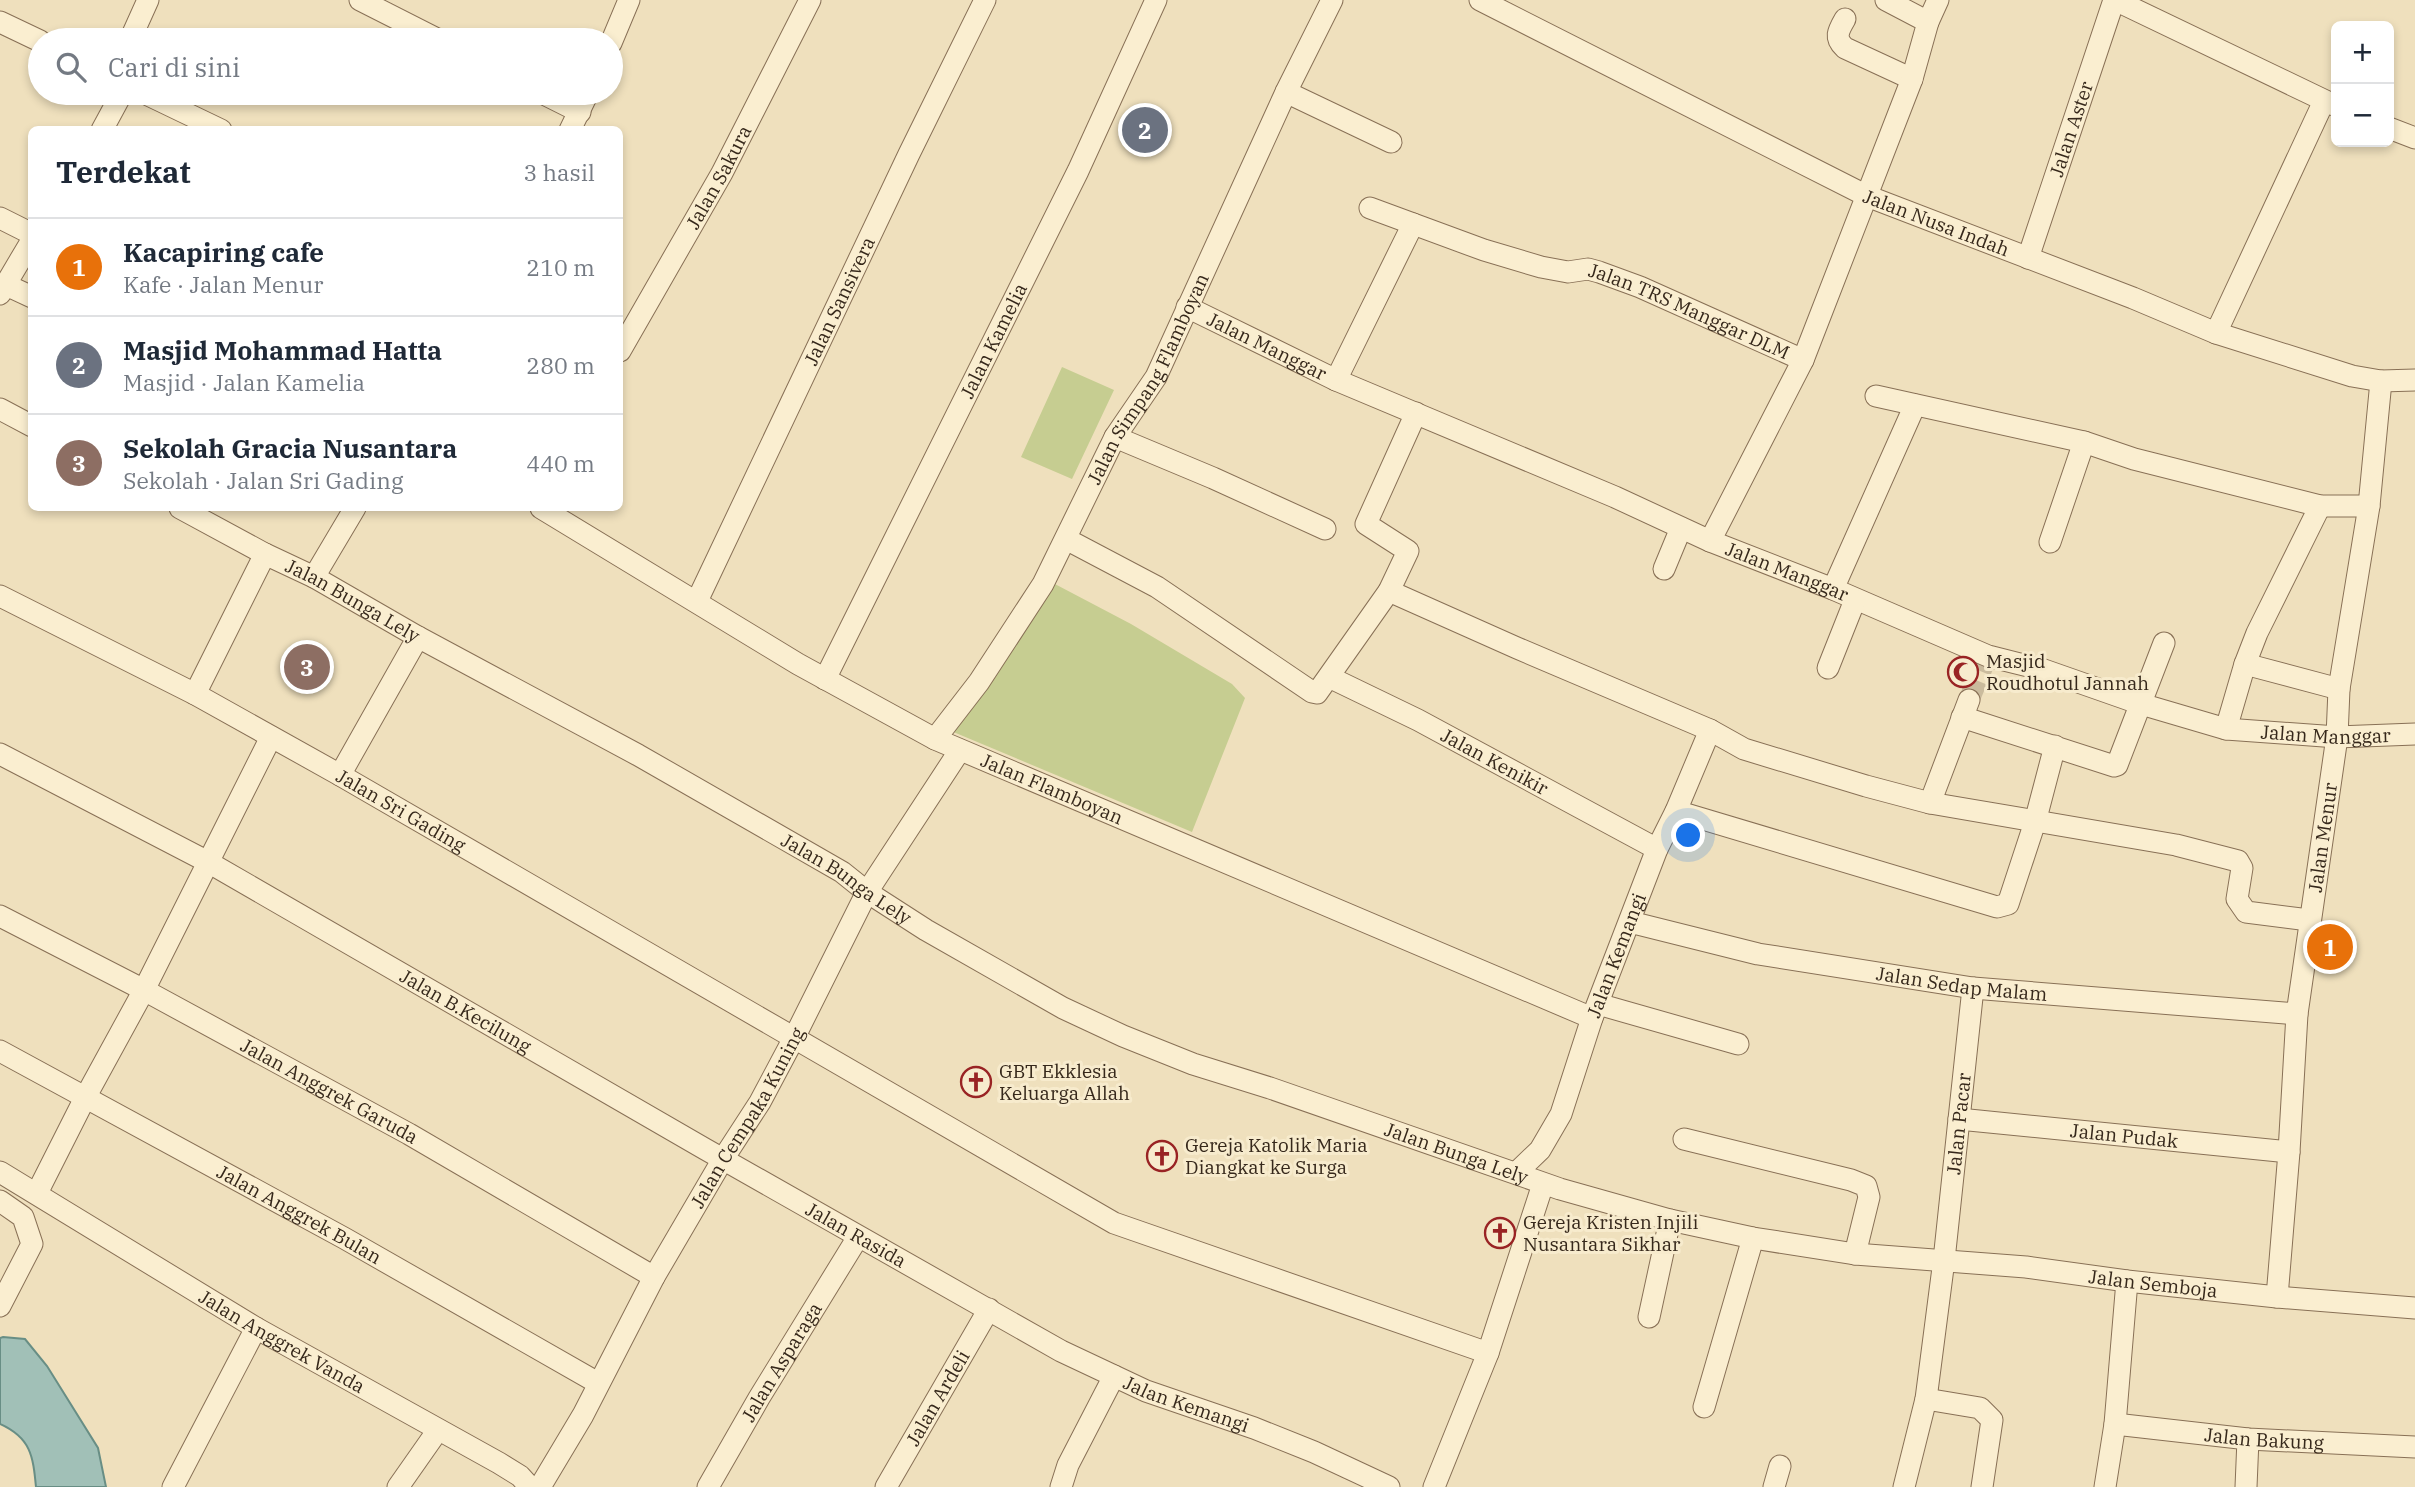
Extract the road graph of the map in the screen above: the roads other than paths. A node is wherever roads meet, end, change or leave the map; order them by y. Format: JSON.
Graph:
{"nodes":[{"id":1,"x":148,"y":0,"type":"edge"},
{"id":2,"x":360,"y":0,"type":"edge"},
{"id":3,"x":629,"y":0,"type":"edge"},
{"id":4,"x":810,"y":0,"type":"edge"},
{"id":5,"x":985,"y":0,"type":"edge"},
{"id":6,"x":1156,"y":0,"type":"edge"},
{"id":7,"x":1332,"y":0,"type":"edge"},
{"id":8,"x":1480,"y":0,"type":"edge"},
{"id":9,"x":1886,"y":0,"type":"edge"},
{"id":10,"x":1938,"y":0,"type":"edge"},
{"id":11,"x":2115,"y":0,"type":"edge"},
{"id":12,"x":1845,"y":19,"type":"dead end"},
{"id":13,"x":0,"y":22,"type":"edge"},
{"id":14,"x":1928,"y":22,"type":"junction"},
{"id":15,"x":135,"y":28,"type":"edge"},
{"id":16,"x":415,"y":28,"type":"edge"},
{"id":17,"x":617,"y":28,"type":"edge"},
{"id":18,"x":28,"y":35,"type":"edge"},
{"id":19,"x":1912,"y":79,"type":"junction"},
{"id":20,"x":1286,"y":92,"type":"junction"},
{"id":21,"x":2330,"y":103,"type":"edge"},
{"id":22,"x":116,"y":105,"type":"edge"},
{"id":23,"x":169,"y":105,"type":"edge"},
{"id":24,"x":104,"y":126,"type":"edge"},
{"id":25,"x":213,"y":126,"type":"edge"},
{"id":26,"x":2394,"y":130,"type":"edge"},
{"id":27,"x":2415,"y":138,"type":"edge"},
{"id":28,"x":1391,"y":142,"type":"dead end"},
{"id":29,"x":1867,"y":196,"type":"junction"},
{"id":30,"x":1370,"y":208,"type":"dead end"},
{"id":31,"x":0,"y":218,"type":"edge"},
{"id":32,"x":1413,"y":224,"type":"junction"},
{"id":33,"x":28,"y":232,"type":"edge"},
{"id":34,"x":28,"y":247,"type":"edge"},
{"id":35,"x":2028,"y":258,"type":"junction"},
{"id":36,"x":2,"y":289,"type":"edge"},
{"id":37,"x":28,"y":296,"type":"edge"},
{"id":38,"x":1187,"y":307,"type":"junction"},
{"id":39,"x":2216,"y":333,"type":"junction"},
{"id":40,"x":623,"y":346,"type":"edge"},
{"id":41,"x":1803,"y":359,"type":"junction"},
{"id":42,"x":1336,"y":380,"type":"junction"},
{"id":43,"x":2415,"y":380,"type":"edge"},
{"id":44,"x":2381,"y":381,"type":"junction"},
{"id":45,"x":1876,"y":396,"type":"dead end"},
{"id":46,"x":1915,"y":405,"type":"junction"},
{"id":47,"x":0,"y":409,"type":"edge"},
{"id":48,"x":1416,"y":413,"type":"junction"},
{"id":49,"x":28,"y":424,"type":"edge"},
{"id":50,"x":1115,"y":438,"type":"junction"},
{"id":51,"x":2084,"y":442,"type":"junction"},
{"id":52,"x":2320,"y":506,"type":"junction"},
{"id":53,"x":2369,"y":506,"type":"junction"},
{"id":54,"x":186,"y":511,"type":"edge"},
{"id":55,"x":353,"y":511,"type":"edge"},
{"id":56,"x":546,"y":511,"type":"edge"},
{"id":57,"x":1681,"y":528,"type":"junction"},
{"id":58,"x":1325,"y":529,"type":"dead end"},
{"id":59,"x":1066,"y":538,"type":"junction"},
{"id":60,"x":1710,"y":541,"type":"junction"},
{"id":61,"x":2050,"y":542,"type":"dead end"},
{"id":62,"x":265,"y":554,"type":"junction"},
{"id":63,"x":1664,"y":569,"type":"dead end"},
{"id":64,"x":314,"y":577,"type":"junction"},
{"id":65,"x":1833,"y":589,"type":"junction"},
{"id":66,"x":1389,"y":591,"type":"junction"},
{"id":67,"x":0,"y":596,"type":"edge"},
{"id":68,"x":1855,"y":600,"type":"junction"},
{"id":69,"x":697,"y":601,"type":"junction"},
{"id":70,"x":418,"y":637,"type":"junction"},
{"id":71,"x":2164,"y":643,"type":"dead end"},
{"id":72,"x":2245,"y":664,"type":"junction"},
{"id":73,"x":1828,"y":668,"type":"dead end"},
{"id":74,"x":1329,"y":677,"type":"junction"},
{"id":75,"x":825,"y":679,"type":"junction"},
{"id":76,"x":2339,"y":689,"type":"junction"},
{"id":77,"x":195,"y":694,"type":"junction"},
{"id":78,"x":2141,"y":704,"type":"junction"},
{"id":79,"x":2226,"y":729,"type":"junction"},
{"id":80,"x":1710,"y":730,"type":"junction"},
{"id":81,"x":2415,"y":734,"type":"edge"},
{"id":82,"x":271,"y":737,"type":"junction"},
{"id":83,"x":2337,"y":737,"type":"junction"},
{"id":84,"x":935,"y":738,"type":"junction"},
{"id":85,"x":2055,"y":746,"type":"junction"},
{"id":86,"x":960,"y":750,"type":"junction"},
{"id":87,"x":0,"y":754,"type":"edge"},
{"id":88,"x":340,"y":775,"type":"junction"},
{"id":89,"x":1930,"y":803,"type":"junction"},
{"id":90,"x":1676,"y":811,"type":"junction"},
{"id":91,"x":2035,"y":822,"type":"junction"},
{"id":92,"x":1657,"y":849,"type":"junction"},
{"id":93,"x":208,"y":862,"type":"junction"},
{"id":94,"x":867,"y":892,"type":"junction"},
{"id":95,"x":0,"y":916,"type":"edge"},
{"id":96,"x":2309,"y":920,"type":"junction"},
{"id":97,"x":1630,"y":922,"type":"junction"},
{"id":98,"x":1973,"y":988,"type":"junction"},
{"id":99,"x":144,"y":990,"type":"junction"},
{"id":100,"x":1595,"y":1011,"type":"junction"},
{"id":101,"x":2297,"y":1014,"type":"junction"},
{"id":102,"x":794,"y":1038,"type":"junction"},
{"id":103,"x":1738,"y":1044,"type":"dead end"},
{"id":104,"x":0,"y":1051,"type":"edge"},
{"id":105,"x":86,"y":1096,"type":"junction"},
{"id":106,"x":1959,"y":1119,"type":"junction"},
{"id":107,"x":1685,"y":1139,"type":"dead end"},
{"id":108,"x":2289,"y":1153,"type":"junction"},
{"id":109,"x":723,"y":1159,"type":"junction"},
{"id":110,"x":0,"y":1172,"type":"edge"},
{"id":111,"x":1516,"y":1173,"type":"junction"},
{"id":112,"x":1543,"y":1184,"type":"junction"},
{"id":113,"x":37,"y":1193,"type":"junction"},
{"id":114,"x":0,"y":1202,"type":"edge"},
{"id":115,"x":1670,"y":1220,"type":"junction"},
{"id":116,"x":858,"y":1237,"type":"junction"},
{"id":117,"x":1753,"y":1238,"type":"junction"},
{"id":118,"x":1855,"y":1254,"type":"junction"},
{"id":119,"x":1944,"y":1261,"type":"junction"},
{"id":120,"x":8,"y":1270,"type":"edge"},
{"id":121,"x":654,"y":1277,"type":"junction"},
{"id":122,"x":2127,"y":1282,"type":"junction"},
{"id":123,"x":2277,"y":1297,"type":"junction"},
{"id":124,"x":0,"y":1306,"type":"edge"},
{"id":125,"x":2415,"y":1308,"type":"edge"},
{"id":126,"x":989,"y":1310,"type":"junction"},
{"id":127,"x":1649,"y":1317,"type":"dead end"},
{"id":128,"x":256,"y":1328,"type":"junction"},
{"id":129,"x":1488,"y":1353,"type":"junction"},
{"id":130,"x":1114,"y":1376,"type":"junction"},
{"id":131,"x":598,"y":1383,"type":"junction"},
{"id":132,"x":1926,"y":1399,"type":"junction"},
{"id":133,"x":1704,"y":1407,"type":"dead end"},
{"id":134,"x":2115,"y":1424,"type":"junction"},
{"id":135,"x":438,"y":1430,"type":"junction"},
{"id":136,"x":2248,"y":1439,"type":"junction"},
{"id":137,"x":2415,"y":1447,"type":"edge"},
{"id":138,"x":1780,"y":1466,"type":"dead end"},
{"id":139,"x":1064,"y":1481,"type":"edge"},
{"id":140,"x":173,"y":1487,"type":"edge"},
{"id":141,"x":398,"y":1487,"type":"edge"},
{"id":142,"x":530,"y":1487,"type":"edge"},
{"id":143,"x":540,"y":1487,"type":"edge"},
{"id":144,"x":708,"y":1487,"type":"edge"},
{"id":145,"x":886,"y":1487,"type":"edge"},
{"id":146,"x":1389,"y":1487,"type":"edge"},
{"id":147,"x":1434,"y":1487,"type":"edge"},
{"id":148,"x":1774,"y":1487,"type":"edge"},
{"id":149,"x":1904,"y":1487,"type":"edge"},
{"id":150,"x":1982,"y":1487,"type":"edge"},
{"id":151,"x":2105,"y":1487,"type":"edge"},
{"id":152,"x":2246,"y":1487,"type":"edge"}],
"edges":[{"from":1,"to":15,"type":"street"},
{"from":2,"to":16,"type":"street"},
{"from":3,"to":17,"type":"street"},
{"from":4,"to":40,"type":"street","name":"Jalan Sakura"},
{"from":5,"to":69,"type":"street","name":"Jalan Sansivera"},
{"from":6,"to":75,"type":"street","name":"Jalan Kamelia"},
{"from":7,"to":20,"type":"street","name":"Jalan Simpang Flamboyan"},
{"from":8,"to":29,"type":"street","name":"Jalan Nusa Indah"},
{"from":9,"to":14,"type":"street"},
{"from":10,"to":14,"type":"street"},
{"from":11,"to":21,"type":"street"},
{"from":11,"to":35,"type":"street","name":"Jalan Aster"},
{"from":12,"to":19,"type":"street"},
{"from":13,"to":18,"type":"street"},
{"from":14,"to":19,"type":"street"},
{"from":19,"to":29,"type":"street"},
{"from":20,"to":28,"type":"street"},
{"from":20,"to":38,"type":"street","name":"Jalan Simpang Flamboyan"},
{"from":21,"to":39,"type":"street"},
{"from":22,"to":24,"type":"street"},
{"from":23,"to":25,"type":"street"},
{"from":26,"to":27,"type":"street"},
{"from":29,"to":35,"type":"street","name":"Jalan Nusa Indah"},
{"from":29,"to":41,"type":"street"},
{"from":30,"to":32,"type":"street","name":"Jalan TRS Manggar DLM"},
{"from":31,"to":33,"type":"street"},
{"from":32,"to":41,"type":"street","name":"Jalan TRS Manggar DLM"},
{"from":32,"to":42,"type":"street"},
{"from":34,"to":36,"type":"street"},
{"from":35,"to":39,"type":"street","name":"Jalan Nusa Indah"},
{"from":36,"to":37,"type":"street"},
{"from":38,"to":42,"type":"street","name":"Jalan Manggar"},
{"from":38,"to":50,"type":"street","name":"Jalan Simpang Flamboyan"},
{"from":39,"to":44,"type":"street","name":"Jalan Nusa Indah"},
{"from":41,"to":60,"type":"street"},
{"from":42,"to":48,"type":"street","name":"Jalan Manggar"},
{"from":43,"to":44,"type":"street","name":"Jalan Nusa Indah"},
{"from":44,"to":53,"type":"street","name":"Jalan Menur"},
{"from":45,"to":46,"type":"street"},
{"from":46,"to":51,"type":"street"},
{"from":46,"to":65,"type":"street"},
{"from":47,"to":49,"type":"street"},
{"from":48,"to":57,"type":"street","name":"Jalan Manggar"},
{"from":48,"to":66,"type":"street"},
{"from":50,"to":58,"type":"street"},
{"from":50,"to":59,"type":"street","name":"Jalan Simpang Flamboyan"},
{"from":51,"to":52,"type":"street"},
{"from":51,"to":61,"type":"street"},
{"from":52,"to":53,"type":"street"},
{"from":52,"to":72,"type":"street"},
{"from":53,"to":76,"type":"street","name":"Jalan Menur"},
{"from":54,"to":62,"type":"street","name":"Jalan Bunga Lely"},
{"from":55,"to":64,"type":"street"},
{"from":56,"to":69,"type":"street","name":"Jalan Flamboyan"},
{"from":57,"to":60,"type":"street","name":"Jalan Manggar"},
{"from":57,"to":63,"type":"street"},
{"from":59,"to":74,"type":"street"},
{"from":59,"to":84,"type":"street","name":"Jalan Simpang Flamboyan"},
{"from":60,"to":65,"type":"street","name":"Jalan Manggar"},
{"from":62,"to":64,"type":"street","name":"Jalan Bunga Lely"},
{"from":62,"to":77,"type":"street"},
{"from":64,"to":70,"type":"street","name":"Jalan Bunga Lely"},
{"from":65,"to":68,"type":"street","name":"Jalan Manggar"},
{"from":66,"to":74,"type":"street"},
{"from":66,"to":80,"type":"street"},
{"from":67,"to":77,"type":"street","name":"Jalan Sri Gading"},
{"from":68,"to":73,"type":"street"},
{"from":68,"to":78,"type":"street","name":"Jalan Manggar"},
{"from":69,"to":75,"type":"street","name":"Jalan Flamboyan"},
{"from":70,"to":88,"type":"street"},
{"from":70,"to":94,"type":"street","name":"Jalan Bunga Lely"},
{"from":71,"to":78,"type":"street"},
{"from":72,"to":76,"type":"street"},
{"from":72,"to":79,"type":"street"},
{"from":74,"to":92,"type":"street","name":"Jalan Kenikir"},
{"from":75,"to":84,"type":"street","name":"Jalan Flamboyan"},
{"from":76,"to":83,"type":"street","name":"Jalan Menur"},
{"from":77,"to":82,"type":"street","name":"Jalan Sri Gading"},
{"from":78,"to":79,"type":"street","name":"Jalan Manggar"},
{"from":78,"to":85,"type":"street"},
{"from":79,"to":83,"type":"street","name":"Jalan Manggar"},
{"from":80,"to":89,"type":"street"},
{"from":80,"to":90,"type":"street","name":"Jalan Kemangi"},
{"from":81,"to":83,"type":"street","name":"Jalan Manggar"},
{"from":82,"to":88,"type":"street","name":"Jalan Sri Gading"},
{"from":82,"to":93,"type":"street"},
{"from":83,"to":96,"type":"street","name":"Jalan Menur"},
{"from":84,"to":86,"type":"street","name":"Jalan Flamboyan"},
{"from":85,"to":89,"type":"street"},
{"from":85,"to":91,"type":"street"},
{"from":86,"to":94,"type":"street","name":"Jalan Cempaka Kuning"},
{"from":86,"to":100,"type":"street","name":"Jalan Flamboyan"},
{"from":87,"to":93,"type":"street","name":"Jalan B.Kecilung"},
{"from":88,"to":102,"type":"street","name":"Jalan Sri Gading"},
{"from":89,"to":91,"type":"street"},
{"from":90,"to":91,"type":"street"},
{"from":90,"to":92,"type":"street","name":"Jalan Kemangi"},
{"from":91,"to":96,"type":"street"},
{"from":92,"to":97,"type":"street","name":"Jalan Kemangi"},
{"from":93,"to":99,"type":"street"},
{"from":93,"to":109,"type":"street","name":"Jalan B.Kecilung"},
{"from":94,"to":102,"type":"street","name":"Jalan Cempaka Kuning"},
{"from":94,"to":111,"type":"street","name":"Jalan Bunga Lely"},
{"from":95,"to":99,"type":"street","name":"Jalan Anggrek Garuda"},
{"from":96,"to":101,"type":"street","name":"Jalan Menur"},
{"from":97,"to":98,"type":"street","name":"Jalan Sedap Malam"},
{"from":97,"to":100,"type":"street","name":"Jalan Kemangi"},
{"from":98,"to":101,"type":"street","name":"Jalan Sedap Malam"},
{"from":98,"to":106,"type":"street","name":"Jalan Pacar"},
{"from":99,"to":105,"type":"street"},
{"from":99,"to":121,"type":"street","name":"Jalan Anggrek Garuda"},
{"from":100,"to":103,"type":"street","name":"Jalan Flamboyan"},
{"from":100,"to":111,"type":"street","name":"Jalan Kemangi"},
{"from":101,"to":108,"type":"street","name":"Jalan Menur"},
{"from":102,"to":109,"type":"street","name":"Jalan Cempaka Kuning"},
{"from":102,"to":129,"type":"street","name":"Jalan Sri Gading"},
{"from":104,"to":105,"type":"street","name":"Jalan Anggrek Bulan"},
{"from":105,"to":113,"type":"street"},
{"from":105,"to":131,"type":"street","name":"Jalan Anggrek Bulan"},
{"from":106,"to":108,"type":"street","name":"Jalan Pudak"},
{"from":106,"to":119,"type":"street","name":"Jalan Pacar"},
{"from":107,"to":118,"type":"street"},
{"from":108,"to":123,"type":"street","name":"Jalan Menur"},
{"from":109,"to":116,"type":"street","name":"Jalan Rasida"},
{"from":109,"to":121,"type":"street","name":"Jalan Cempaka Kuning"},
{"from":110,"to":113,"type":"street","name":"Jalan Anggrek Vanda"},
{"from":111,"to":112,"type":"street","name":"Jalan Bunga Lely"},
{"from":112,"to":115,"type":"street","name":"Jalan Bunga Lely"},
{"from":112,"to":129,"type":"street"},
{"from":113,"to":128,"type":"street","name":"Jalan Anggrek Vanda"},
{"from":114,"to":120,"type":"street"},
{"from":115,"to":117,"type":"street","name":"Jalan Bunga Lely"},
{"from":115,"to":127,"type":"street"},
{"from":116,"to":126,"type":"street","name":"Jalan Rasida"},
{"from":116,"to":144,"type":"street","name":"Jalan Asparaga"},
{"from":117,"to":118,"type":"street","name":"Jalan Semboja"},
{"from":117,"to":133,"type":"street"},
{"from":118,"to":119,"type":"street","name":"Jalan Semboja"},
{"from":119,"to":122,"type":"street","name":"Jalan Semboja"},
{"from":119,"to":132,"type":"street","name":"Jalan Pacar"},
{"from":120,"to":124,"type":"street"},
{"from":121,"to":131,"type":"street","name":"Jalan Cempaka Kuning"},
{"from":122,"to":123,"type":"street","name":"Jalan Semboja"},
{"from":122,"to":134,"type":"street"},
{"from":123,"to":125,"type":"street","name":"Jalan Semboja"},
{"from":126,"to":130,"type":"street","name":"Jalan Kemangi"},
{"from":126,"to":145,"type":"street","name":"Jalan Ardeli"},
{"from":128,"to":135,"type":"street","name":"Jalan Anggrek Vanda"},
{"from":128,"to":140,"type":"street"},
{"from":129,"to":147,"type":"street"},
{"from":130,"to":139,"type":"street"},
{"from":130,"to":146,"type":"street","name":"Jalan Kemangi"},
{"from":131,"to":143,"type":"street","name":"Jalan Cempaka Kuning"},
{"from":132,"to":149,"type":"street","name":"Jalan Pacar"},
{"from":132,"to":150,"type":"street"},
{"from":134,"to":136,"type":"street","name":"Jalan Bakung"},
{"from":134,"to":151,"type":"street"},
{"from":135,"to":141,"type":"street"},
{"from":135,"to":142,"type":"street","name":"Jalan Anggrek Vanda"},
{"from":136,"to":137,"type":"street","name":"Jalan Bakung"},
{"from":136,"to":152,"type":"street"},
{"from":138,"to":148,"type":"street"}]}
